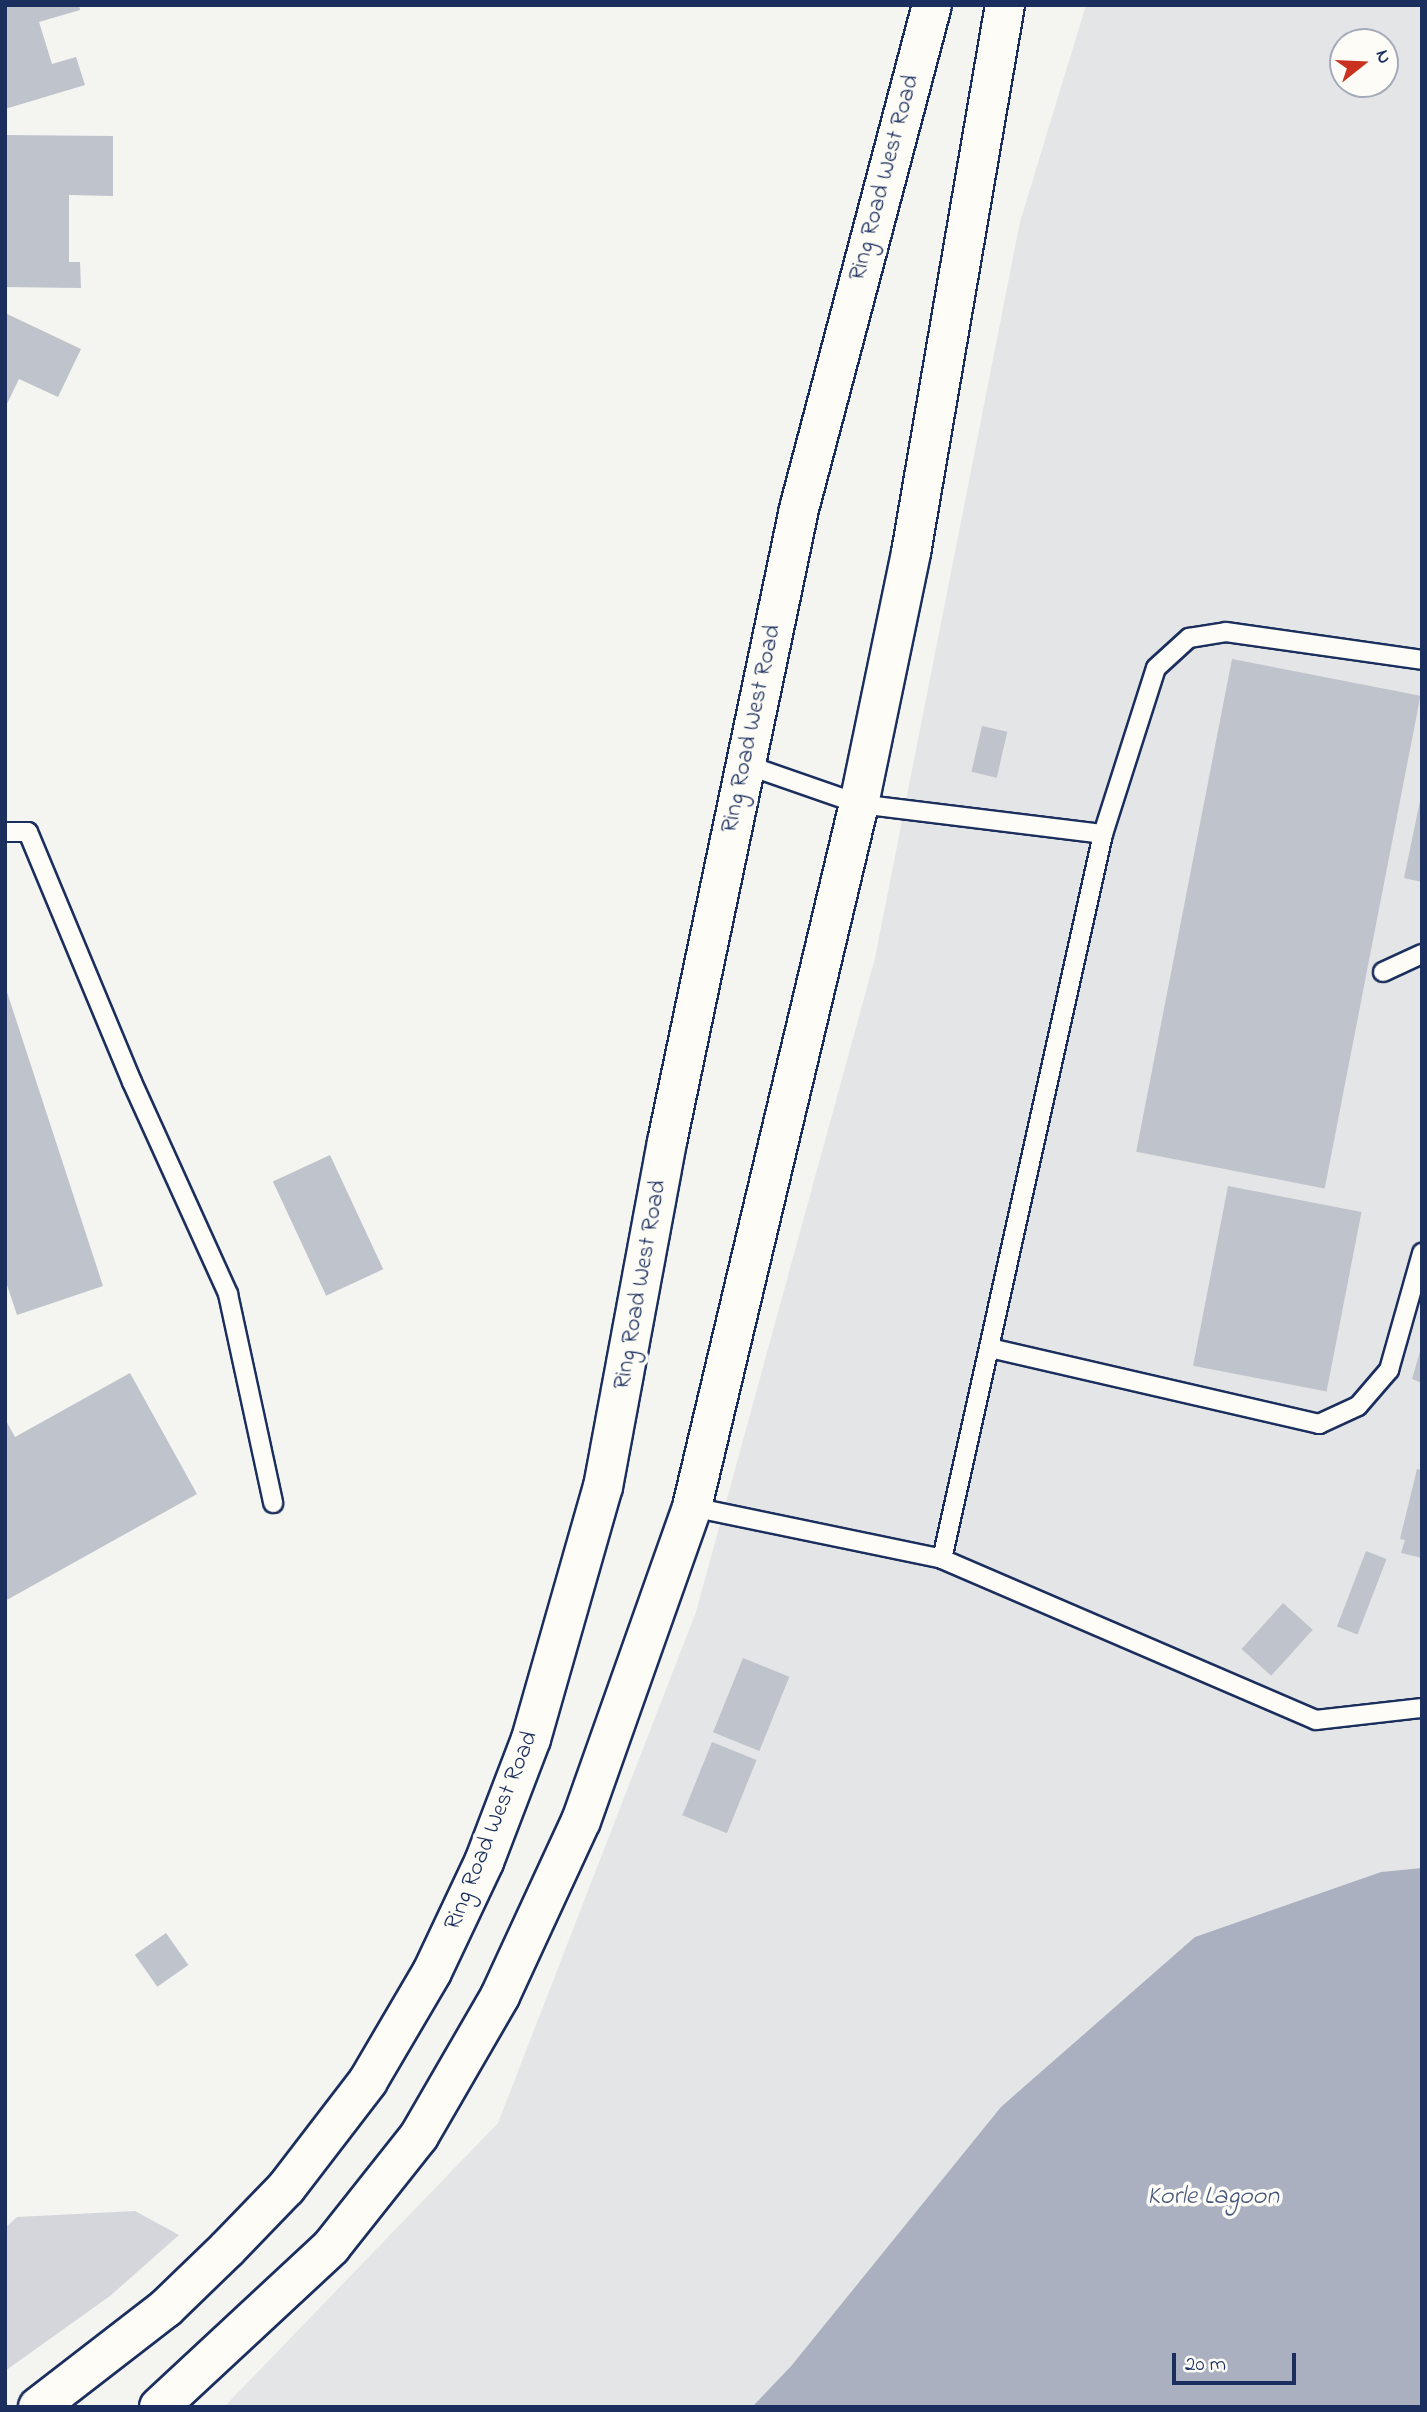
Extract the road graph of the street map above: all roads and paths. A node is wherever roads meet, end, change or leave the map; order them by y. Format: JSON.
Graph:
{"nodes":[{"id":1,"x":932,"y":5,"type":"edge"},
{"id":2,"x":1005,"y":5,"type":"edge"},
{"id":3,"x":1422,"y":660,"type":"edge"},
{"id":4,"x":744,"y":764,"type":"junction"},
{"id":5,"x":859,"y":804,"type":"junction"},
{"id":6,"x":5,"y":832,"type":"edge"},
{"id":7,"x":1103,"y":834,"type":"junction"},
{"id":8,"x":1422,"y":954,"type":"edge"},
{"id":9,"x":1383,"y":972,"type":"dead end"},
{"id":10,"x":1422,"y":1253,"type":"edge"},
{"id":11,"x":990,"y":1348,"type":"junction"},
{"id":12,"x":273,"y":1503,"type":"dead end"},
{"id":13,"x":692,"y":1507,"type":"junction"},
{"id":14,"x":942,"y":1559,"type":"junction"},
{"id":15,"x":1422,"y":1709,"type":"edge"},
{"id":16,"x":37,"y":2407,"type":"edge"},
{"id":17,"x":159,"y":2407,"type":"edge"}],
"edges":[{"from":1,"to":4,"type":"main road","name":"Ring Road West Road"},
{"from":2,"to":5,"type":"main road"},
{"from":3,"to":7,"type":"lane"},
{"from":4,"to":5,"type":"lane"},
{"from":4,"to":16,"type":"main road","name":"Ring Road West Road"},
{"from":5,"to":7,"type":"lane"},
{"from":5,"to":13,"type":"main road"},
{"from":6,"to":12,"type":"lane"},
{"from":7,"to":11,"type":"lane"},
{"from":8,"to":9,"type":"lane"},
{"from":10,"to":11,"type":"lane"},
{"from":11,"to":14,"type":"lane"},
{"from":13,"to":14,"type":"lane"},
{"from":13,"to":17,"type":"main road"},
{"from":14,"to":15,"type":"lane"}]}
